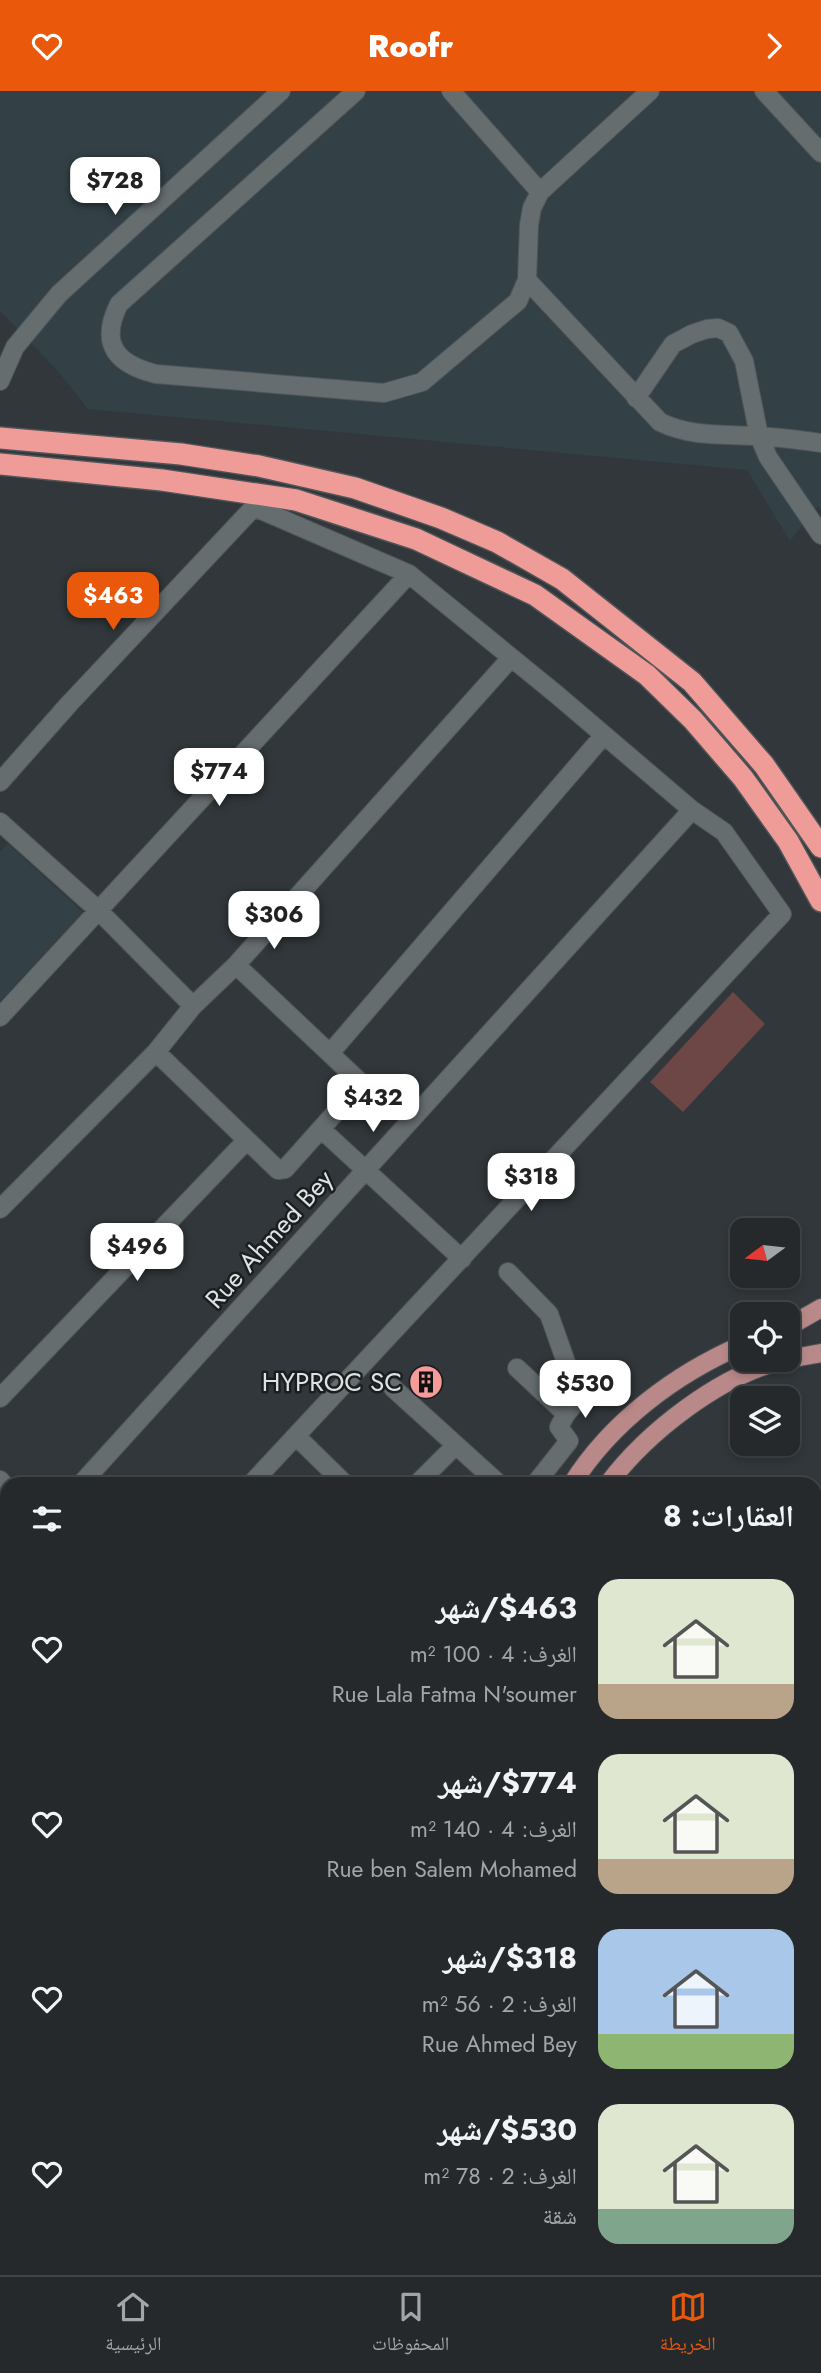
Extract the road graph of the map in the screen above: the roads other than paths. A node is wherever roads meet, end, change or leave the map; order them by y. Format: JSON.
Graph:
{"nodes":[{"id":1,"x":281,"y":91,"type":"edge"},
{"id":2,"x":356,"y":91,"type":"edge"},
{"id":3,"x":451,"y":91,"type":"edge"},
{"id":4,"x":650,"y":91,"type":"edge"},
{"id":5,"x":764,"y":91,"type":"edge"},
{"id":6,"x":821,"y":153,"type":"edge"},
{"id":7,"x":540,"y":192,"type":"junction"},
{"id":8,"x":527,"y":280,"type":"junction"},
{"id":9,"x":0,"y":381,"type":"edge"},
{"id":10,"x":636,"y":398,"type":"junction"},
{"id":11,"x":759,"y":436,"type":"junction"},
{"id":12,"x":0,"y":438,"type":"edge"},
{"id":13,"x":821,"y":443,"type":"edge"},
{"id":14,"x":0,"y":464,"type":"edge"},
{"id":15,"x":821,"y":535,"type":"edge"},
{"id":16,"x":409,"y":575,"type":"junction"},
{"id":17,"x":511,"y":658,"type":"junction"},
{"id":18,"x":604,"y":735,"type":"junction"},
{"id":19,"x":0,"y":782,"type":"edge"},
{"id":20,"x":692,"y":810,"type":"junction"},
{"id":21,"x":0,"y":822,"type":"edge"},
{"id":22,"x":821,"y":847,"type":"edge"},
{"id":23,"x":821,"y":901,"type":"edge"},
{"id":24,"x":98,"y":910,"type":"junction"},
{"id":25,"x":236,"y":965,"type":"junction"},
{"id":26,"x":193,"y":1006,"type":"junction"},
{"id":27,"x":0,"y":1017,"type":"edge"},
{"id":28,"x":156,"y":1052,"type":"junction"},
{"id":29,"x":331,"y":1052,"type":"junction"},
{"id":30,"x":321,"y":1129,"type":"junction"},
{"id":31,"x":246,"y":1141,"type":"junction"},
{"id":32,"x":366,"y":1171,"type":"junction"},
{"id":33,"x":0,"y":1209,"type":"edge"},
{"id":34,"x":462,"y":1259,"type":"junction"},
{"id":35,"x":509,"y":1272,"type":"dead end"},
{"id":36,"x":821,"y":1308,"type":"edge"},
{"id":37,"x":800,"y":1321,"type":"edge"},
{"id":38,"x":730,"y":1351,"type":"edge"},
{"id":39,"x":821,"y":1353,"type":"edge"},
{"id":40,"x":800,"y":1356,"type":"edge"},
{"id":41,"x":517,"y":1368,"type":"dead end"},
{"id":42,"x":749,"y":1372,"type":"edge"},
{"id":43,"x":393,"y":1388,"type":"dead end"},
{"id":44,"x":0,"y":1398,"type":"edge"},
{"id":45,"x":566,"y":1414,"type":"junction"},
{"id":46,"x":296,"y":1436,"type":"junction"},
{"id":47,"x":456,"y":1445,"type":"junction"},
{"id":48,"x":87,"y":1477,"type":"edge"},
{"id":49,"x":258,"y":1477,"type":"edge"},
{"id":50,"x":338,"y":1477,"type":"edge"},
{"id":51,"x":424,"y":1477,"type":"edge"},
{"id":52,"x":491,"y":1477,"type":"edge"},
{"id":53,"x":541,"y":1477,"type":"edge"},
{"id":54,"x":576,"y":1477,"type":"edge"},
{"id":55,"x":614,"y":1477,"type":"edge"}],
"edges":[{"from":1,"to":9,"type":"street"},
{"from":2,"to":8,"type":"street"},
{"from":3,"to":7,"type":"street"},
{"from":4,"to":7,"type":"street"},
{"from":5,"to":6,"type":"street"},
{"from":7,"to":8,"type":"street"},
{"from":8,"to":10,"type":"street"},
{"from":10,"to":11,"type":"street"},
{"from":10,"to":11,"type":"street"},
{"from":11,"to":13,"type":"street"},
{"from":11,"to":15,"type":"street"},
{"from":12,"to":22,"type":"highway"},
{"from":14,"to":23,"type":"highway"},
{"from":16,"to":17,"type":"street"},
{"from":16,"to":19,"type":"street"},
{"from":16,"to":24,"type":"street"},
{"from":17,"to":18,"type":"street"},
{"from":17,"to":25,"type":"street"},
{"from":18,"to":20,"type":"street"},
{"from":18,"to":29,"type":"street"},
{"from":20,"to":32,"type":"street","name":"Rue Ahmed Bey"},
{"from":20,"to":34,"type":"street"},
{"from":21,"to":24,"type":"street"},
{"from":24,"to":26,"type":"street"},
{"from":24,"to":27,"type":"street"},
{"from":25,"to":26,"type":"street"},
{"from":25,"to":29,"type":"street"},
{"from":26,"to":28,"type":"street"},
{"from":28,"to":31,"type":"street"},
{"from":28,"to":33,"type":"street"},
{"from":29,"to":30,"type":"street"},
{"from":30,"to":31,"type":"street"},
{"from":30,"to":32,"type":"street"},
{"from":31,"to":44,"type":"street"},
{"from":32,"to":34,"type":"street"},
{"from":32,"to":48,"type":"street","name":"Rue Ahmed Bey"},
{"from":34,"to":46,"type":"street"},
{"from":35,"to":45,"type":"street"},
{"from":36,"to":37,"type":"main road"},
{"from":38,"to":54,"type":"main road"},
{"from":39,"to":40,"type":"main road"},
{"from":41,"to":45,"type":"street"},
{"from":42,"to":55,"type":"main road"},
{"from":43,"to":47,"type":"street"},
{"from":45,"to":53,"type":"street"},
{"from":46,"to":49,"type":"street"},
{"from":46,"to":50,"type":"street"},
{"from":47,"to":51,"type":"street"},
{"from":47,"to":52,"type":"street"}]}
